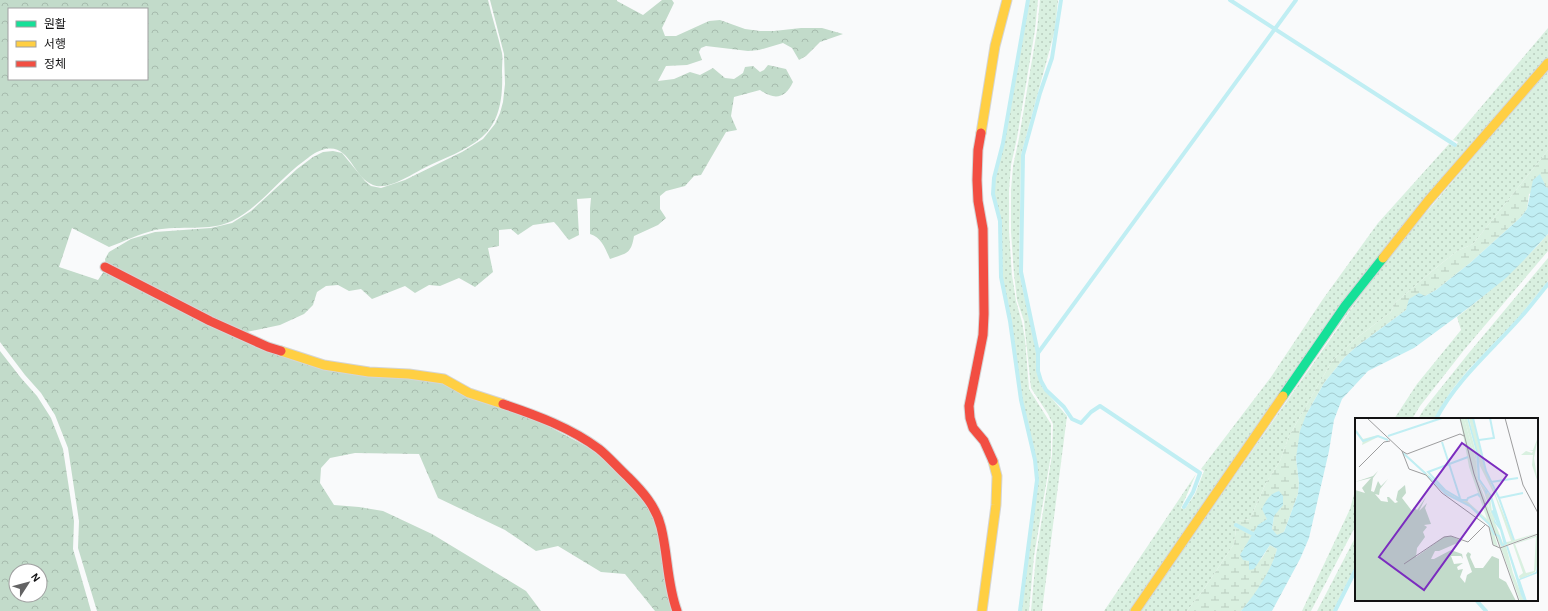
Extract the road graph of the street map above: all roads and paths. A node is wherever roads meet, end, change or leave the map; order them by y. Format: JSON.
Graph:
{"nodes":[{"id":1,"x":1007,"y":0,"type":"edge"},
{"id":2,"x":1548,"y":63,"type":"edge"},
{"id":3,"x":105,"y":267,"type":"dead end"},
{"id":4,"x":677,"y":611,"type":"edge"},
{"id":5,"x":982,"y":611,"type":"edge"},
{"id":6,"x":1135,"y":611,"type":"edge"}],
"edges":[{"from":1,"to":5,"type":"street"},
{"from":2,"to":6,"type":"street"},
{"from":3,"to":4,"type":"street"}]}
